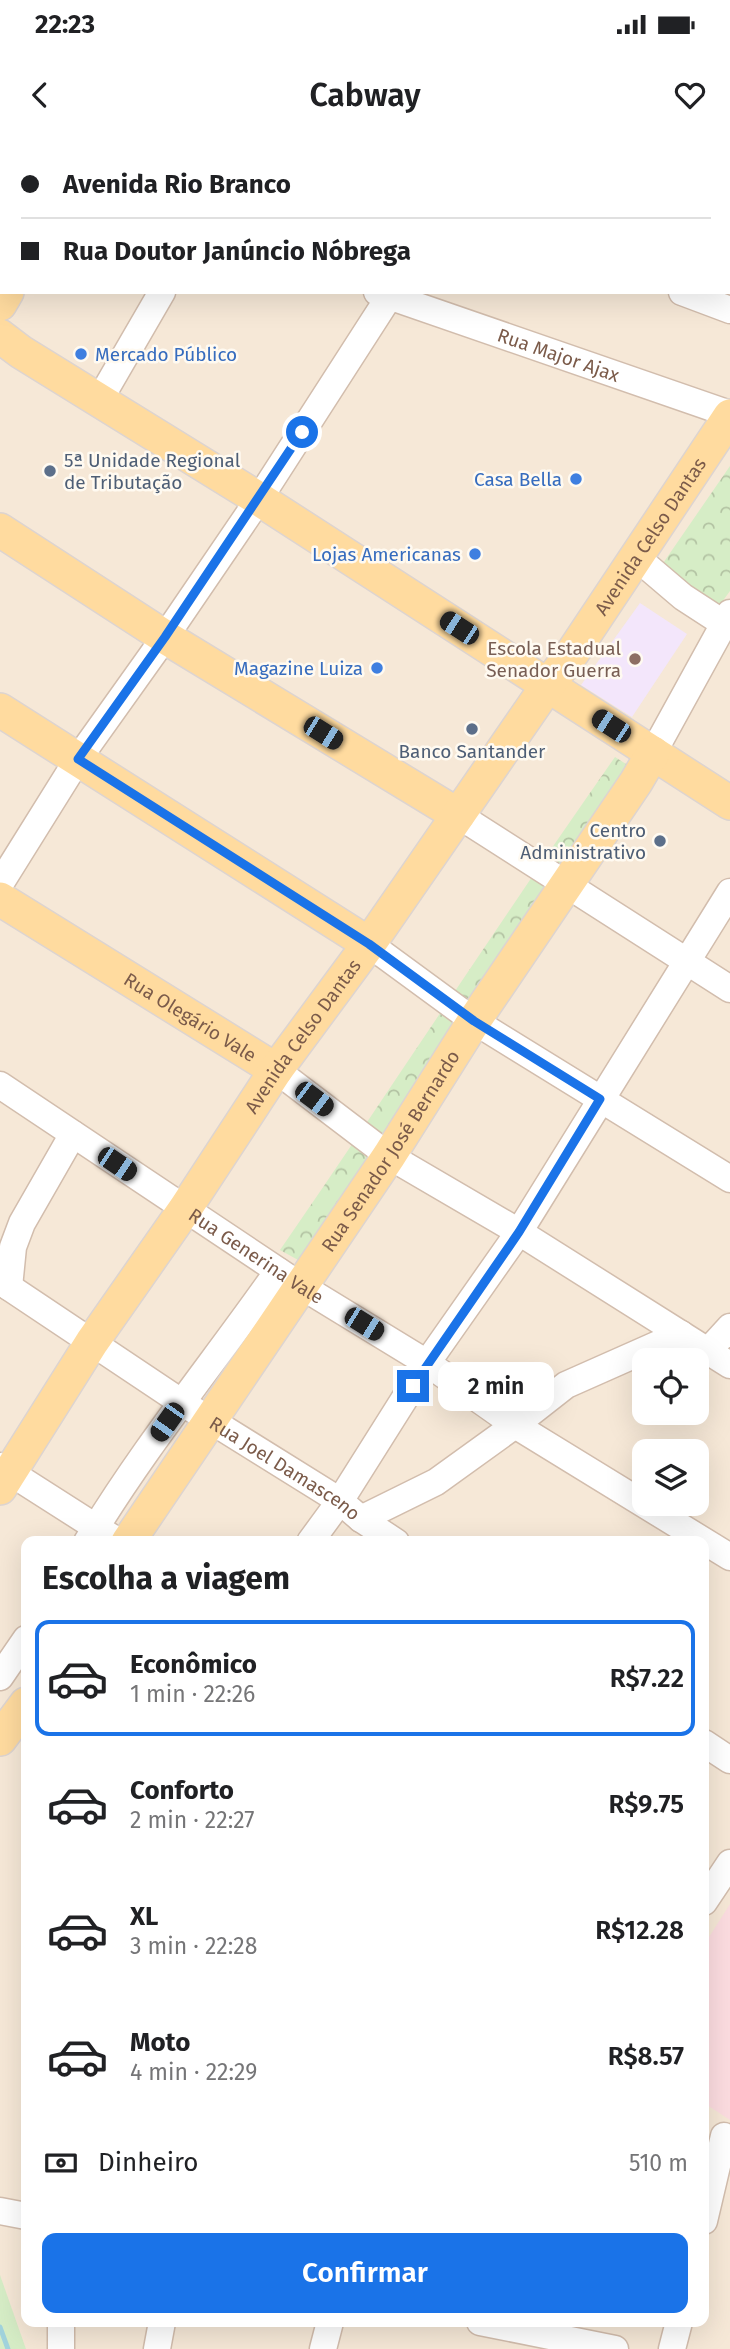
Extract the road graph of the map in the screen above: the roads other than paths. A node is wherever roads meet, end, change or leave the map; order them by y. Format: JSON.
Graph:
{"nodes":[{"id":1,"x":161,"y":294,"type":"edge"},
{"id":2,"x":687,"y":294,"type":"edge"},
{"id":3,"x":383,"y":295,"type":"edge"},
{"id":4,"x":730,"y":310,"type":"edge"},
{"id":5,"x":0,"y":336,"type":"edge"},
{"id":6,"x":100,"y":399,"type":"junction"},
{"id":7,"x":730,"y":415,"type":"edge"},
{"id":8,"x":259,"y":499,"type":"junction"},
{"id":9,"x":0,"y":530,"type":"edge"},
{"id":10,"x":636,"y":557,"type":"junction"},
{"id":11,"x":726,"y":618,"type":"edge"},
{"id":12,"x":165,"y":637,"type":"junction"},
{"id":13,"x":548,"y":685,"type":"junction"},
{"id":14,"x":0,"y":710,"type":"edge"},
{"id":15,"x":653,"y":753,"type":"junction"},
{"id":16,"x":78,"y":759,"type":"junction"},
{"id":17,"x":730,"y":803,"type":"edge"},
{"id":18,"x":458,"y":816,"type":"junction"},
{"id":19,"x":566,"y":883,"type":"junction"},
{"id":20,"x":0,"y":884,"type":"edge"},
{"id":21,"x":730,"y":891,"type":"edge"},
{"id":22,"x":0,"y":899,"type":"edge"},
{"id":23,"x":369,"y":944,"type":"junction"},
{"id":24,"x":688,"y":962,"type":"junction"},
{"id":25,"x":730,"y":989,"type":"edge"},
{"id":26,"x":474,"y":1021,"type":"junction"},
{"id":27,"x":276,"y":1070,"type":"junction"},
{"id":28,"x":0,"y":1085,"type":"edge"},
{"id":29,"x":600,"y":1099,"type":"junction"},
{"id":30,"x":73,"y":1134,"type":"junction"},
{"id":31,"x":389,"y":1156,"type":"junction"},
{"id":32,"x":730,"y":1179,"type":"edge"},
{"id":33,"x":185,"y":1209,"type":"junction"},
{"id":34,"x":519,"y":1232,"type":"junction"},
{"id":35,"x":290,"y":1278,"type":"junction"},
{"id":36,"x":5,"y":1284,"type":"edge"},
{"id":37,"x":730,"y":1327,"type":"edge"},
{"id":38,"x":681,"y":1334,"type":"junction"},
{"id":39,"x":92,"y":1342,"type":"junction"},
{"id":40,"x":242,"y":1347,"type":"junction"},
{"id":41,"x":719,"y":1358,"type":"edge"},
{"id":42,"x":428,"y":1363,"type":"junction"},
{"id":43,"x":181,"y":1402,"type":"junction"},
{"id":44,"x":210,"y":1420,"type":"junction"},
{"id":45,"x":515,"y":1425,"type":"junction"},
{"id":46,"x":139,"y":1463,"type":"junction"},
{"id":47,"x":4,"y":1476,"type":"edge"},
{"id":48,"x":166,"y":1484,"type":"junction"},
{"id":49,"x":340,"y":1501,"type":"junction"},
{"id":50,"x":361,"y":1519,"type":"junction"},
{"id":51,"x":91,"y":1535,"type":"edge"},
{"id":52,"x":132,"y":1536,"type":"edge"},
{"id":53,"x":314,"y":1536,"type":"edge"},
{"id":54,"x":387,"y":1536,"type":"edge"},
{"id":55,"x":696,"y":1536,"type":"edge"},
{"id":56,"x":709,"y":1544,"type":"edge"},
{"id":57,"x":730,"y":1557,"type":"edge"},
{"id":58,"x":18,"y":1647,"type":"edge"},
{"id":59,"x":0,"y":1677,"type":"edge"},
{"id":60,"x":21,"y":1711,"type":"edge"},
{"id":61,"x":0,"y":1739,"type":"edge"},
{"id":62,"x":709,"y":1745,"type":"edge"},
{"id":63,"x":730,"y":1760,"type":"edge"},
{"id":64,"x":730,"y":1863,"type":"edge"},
{"id":65,"x":709,"y":1894,"type":"edge"},
{"id":66,"x":719,"y":2133,"type":"edge"},
{"id":67,"x":709,"y":2192,"type":"edge"},
{"id":68,"x":0,"y":2211,"type":"edge"},
{"id":69,"x":21,"y":2215,"type":"edge"},
{"id":70,"x":61,"y":2327,"type":"edge"},
{"id":71,"x":161,"y":2327,"type":"edge"},
{"id":72,"x":329,"y":2327,"type":"edge"},
{"id":73,"x":678,"y":2327,"type":"edge"},
{"id":74,"x":505,"y":2333,"type":"edge"},
{"id":75,"x":61,"y":2349,"type":"edge"},
{"id":76,"x":157,"y":2349,"type":"edge"},
{"id":77,"x":323,"y":2349,"type":"edge"},
{"id":78,"x":615,"y":2349,"type":"edge"},
{"id":79,"x":673,"y":2349,"type":"edge"}],
"edges":[{"from":1,"to":6,"type":"street"},
{"from":2,"to":4,"type":"street"},
{"from":3,"to":7,"type":"street","name":"Rua Major Ajax"},
{"from":3,"to":8,"type":"street"},
{"from":5,"to":6,"type":"main road"},
{"from":6,"to":8,"type":"main road"},
{"from":7,"to":10,"type":"main road","name":"Avenida Celso Dantas"},
{"from":8,"to":12,"type":"street"},
{"from":8,"to":13,"type":"main road"},
{"from":9,"to":12,"type":"main road"},
{"from":10,"to":11,"type":"street"},
{"from":10,"to":13,"type":"main road","name":"Avenida Celso Dantas"},
{"from":11,"to":15,"type":"street","name":"Rua Senador José Bernardo"},
{"from":12,"to":16,"type":"street"},
{"from":12,"to":18,"type":"main road"},
{"from":13,"to":15,"type":"main road"},
{"from":13,"to":18,"type":"main road","name":"Avenida Celso Dantas"},
{"from":14,"to":16,"type":"main road"},
{"from":15,"to":17,"type":"main road"},
{"from":15,"to":19,"type":"main road","name":"Rua Senador José Bernardo"},
{"from":16,"to":20,"type":"street"},
{"from":16,"to":23,"type":"main road"},
{"from":18,"to":19,"type":"street"},
{"from":18,"to":23,"type":"main road","name":"Avenida Celso Dantas"},
{"from":19,"to":24,"type":"street"},
{"from":19,"to":26,"type":"main road","name":"Rua Senador José Bernardo"},
{"from":21,"to":24,"type":"street"},
{"from":22,"to":27,"type":"main road","name":"Rua Olegário Vale"},
{"from":23,"to":26,"type":"street"},
{"from":23,"to":27,"type":"main road","name":"Avenida Celso Dantas"},
{"from":24,"to":25,"type":"street"},
{"from":24,"to":29,"type":"street"},
{"from":26,"to":29,"type":"street"},
{"from":26,"to":31,"type":"main road","name":"Rua Senador José Bernardo"},
{"from":27,"to":31,"type":"street","name":"Rua Olegário Vale"},
{"from":27,"to":33,"type":"main road","name":"Avenida Celso Dantas"},
{"from":28,"to":30,"type":"street","name":"Rua Generina Vale"},
{"from":29,"to":32,"type":"street"},
{"from":29,"to":34,"type":"street"},
{"from":30,"to":33,"type":"street","name":"Rua Generina Vale"},
{"from":30,"to":36,"type":"street"},
{"from":31,"to":34,"type":"street","name":"Rua Olegário Vale"},
{"from":31,"to":35,"type":"main road","name":"Rua Senador José Bernardo"},
{"from":33,"to":35,"type":"street","name":"Rua Generina Vale"},
{"from":33,"to":39,"type":"main road","name":"Avenida Celso Dantas"},
{"from":34,"to":38,"type":"street","name":"Rua Olegário Vale"},
{"from":34,"to":42,"type":"street"},
{"from":35,"to":40,"type":"main road","name":"Rua Senador José Bernardo"},
{"from":35,"to":42,"type":"street","name":"Rua Generina Vale"},
{"from":36,"to":39,"type":"street","name":"Rua Joel Damasceno"},
{"from":37,"to":41,"type":"street"},
{"from":38,"to":41,"type":"street","name":"Rua Olegário Vale"},
{"from":38,"to":45,"type":"street"},
{"from":39,"to":43,"type":"street","name":"Rua Joel Damasceno"},
{"from":39,"to":47,"type":"main road","name":"Avenida Celso Dantas"},
{"from":40,"to":43,"type":"street","name":"Rua Senador José Bernardo"},
{"from":40,"to":44,"type":"main road","name":"Rua Senador José Bernardo"},
{"from":42,"to":45,"type":"street","name":"Rua Generina Vale"},
{"from":42,"to":49,"type":"street"},
{"from":43,"to":44,"type":"street","name":"Rua Joel Damasceno"},
{"from":43,"to":46,"type":"street","name":"Rua Senador José Bernardo"},
{"from":44,"to":48,"type":"main road","name":"Rua Senador José Bernardo"},
{"from":44,"to":49,"type":"street","name":"Rua Joel Damasceno"},
{"from":45,"to":50,"type":"street"},
{"from":45,"to":55,"type":"street","name":"Rua Generina Vale"},
{"from":46,"to":48,"type":"street"},
{"from":46,"to":51,"type":"street","name":"Rua Senador José Bernardo"},
{"from":47,"to":51,"type":"street"},
{"from":48,"to":52,"type":"main road","name":"Rua Senador José Bernardo"},
{"from":49,"to":50,"type":"street","name":"Rua Joel Damasceno"},
{"from":49,"to":53,"type":"street"},
{"from":50,"to":54,"type":"street","name":"Rua Joel Damasceno"},
{"from":56,"to":57,"type":"street","name":"Rua Generina Vale"},
{"from":58,"to":59,"type":"street"},
{"from":60,"to":61,"type":"main road"},
{"from":62,"to":63,"type":"street"},
{"from":64,"to":65,"type":"street"},
{"from":66,"to":67,"type":"street"},
{"from":68,"to":69,"type":"street"},
{"from":70,"to":75,"type":"street"},
{"from":71,"to":76,"type":"street"},
{"from":72,"to":77,"type":"street"},
{"from":73,"to":79,"type":"street"},
{"from":74,"to":78,"type":"street"}]}
